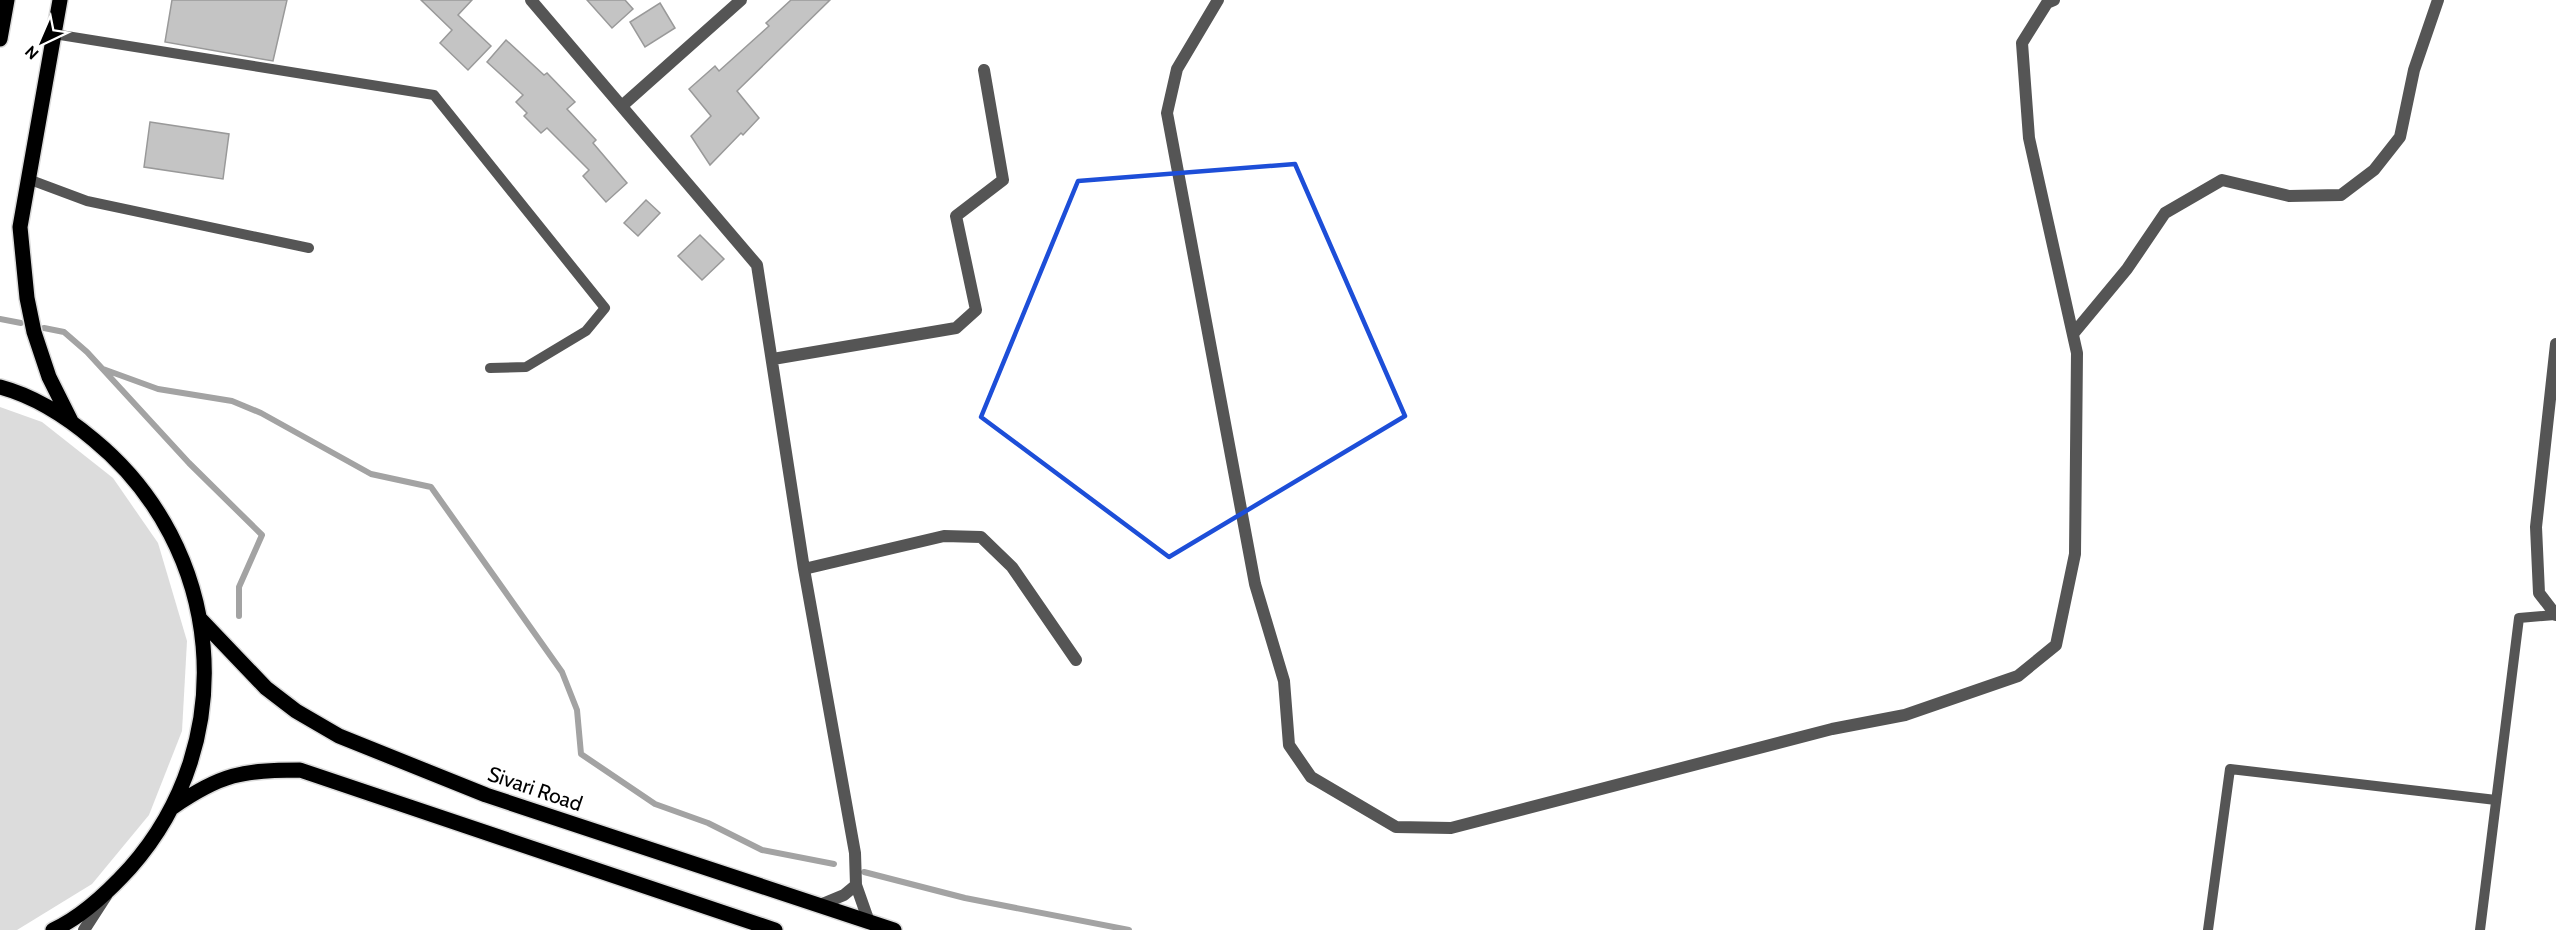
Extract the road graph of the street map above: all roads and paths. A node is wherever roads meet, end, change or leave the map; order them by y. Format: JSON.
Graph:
{"nodes":[{"id":1,"x":7,"y":0,"type":"edge"},
{"id":2,"x":60,"y":0,"type":"edge"},
{"id":3,"x":531,"y":0,"type":"edge"},
{"id":4,"x":741,"y":0,"type":"edge"},
{"id":5,"x":1218,"y":0,"type":"edge"},
{"id":6,"x":2054,"y":0,"type":"edge"},
{"id":7,"x":2438,"y":0,"type":"edge"},
{"id":8,"x":54,"y":34,"type":"junction"},
{"id":9,"x":0,"y":39,"type":"edge"},
{"id":10,"x":984,"y":70,"type":"dead end"},
{"id":11,"x":623,"y":105,"type":"junction"},
{"id":12,"x":28,"y":179,"type":"junction"},
{"id":13,"x":309,"y":248,"type":"dead end"},
{"id":14,"x":2073,"y":334,"type":"junction"},
{"id":15,"x":2556,"y":344,"type":"edge"},
{"id":16,"x":773,"y":359,"type":"junction"},
{"id":17,"x":490,"y":368,"type":"dead end"},
{"id":18,"x":0,"y":387,"type":"edge"},
{"id":19,"x":71,"y":421,"type":"junction"},
{"id":20,"x":804,"y":569,"type":"junction"},
{"id":21,"x":2555,"y":615,"type":"edge"},
{"id":22,"x":201,"y":620,"type":"junction"},
{"id":23,"x":1076,"y":660,"type":"dead end"},
{"id":24,"x":2496,"y":800,"type":"junction"},
{"id":25,"x":173,"y":807,"type":"junction"},
{"id":26,"x":856,"y":885,"type":"junction"},
{"id":27,"x":112,"y":888,"type":"junction"},
{"id":28,"x":820,"y":905,"type":"junction"},
{"id":29,"x":869,"y":922,"type":"junction"},
{"id":30,"x":53,"y":930,"type":"edge"},
{"id":31,"x":84,"y":930,"type":"edge"},
{"id":32,"x":775,"y":930,"type":"edge"},
{"id":33,"x":894,"y":930,"type":"edge"},
{"id":34,"x":2208,"y":930,"type":"edge"},
{"id":35,"x":2480,"y":930,"type":"edge"}],
"edges":[{"from":1,"to":9,"type":"main road"},
{"from":2,"to":8,"type":"main road"},
{"from":3,"to":11,"type":"street"},
{"from":4,"to":11,"type":"street"},
{"from":5,"to":14,"type":"street"},
{"from":6,"to":14,"type":"street"},
{"from":7,"to":14,"type":"street"},
{"from":8,"to":12,"type":"main road"},
{"from":8,"to":17,"type":"lane"},
{"from":10,"to":16,"type":"street"},
{"from":11,"to":16,"type":"street"},
{"from":12,"to":13,"type":"lane"},
{"from":12,"to":19,"type":"main road"},
{"from":15,"to":21,"type":"street"},
{"from":16,"to":20,"type":"street"},
{"from":18,"to":19,"type":"main road"},
{"from":19,"to":22,"type":"main road"},
{"from":20,"to":23,"type":"street"},
{"from":20,"to":26,"type":"street"},
{"from":21,"to":24,"type":"lane"},
{"from":22,"to":25,"type":"main road"},
{"from":22,"to":28,"type":"main road","name":"Sivari Road"},
{"from":24,"to":34,"type":"lane"},
{"from":24,"to":35,"type":"lane"},
{"from":25,"to":27,"type":"main road"},
{"from":25,"to":32,"type":"main road"},
{"from":26,"to":28,"type":"street"},
{"from":26,"to":29,"type":"street"},
{"from":27,"to":30,"type":"main road"},
{"from":27,"to":31,"type":"street"},
{"from":28,"to":29,"type":"main road","name":"Sivari Road"},
{"from":29,"to":33,"type":"main road","name":"Sivari Road"}]}
